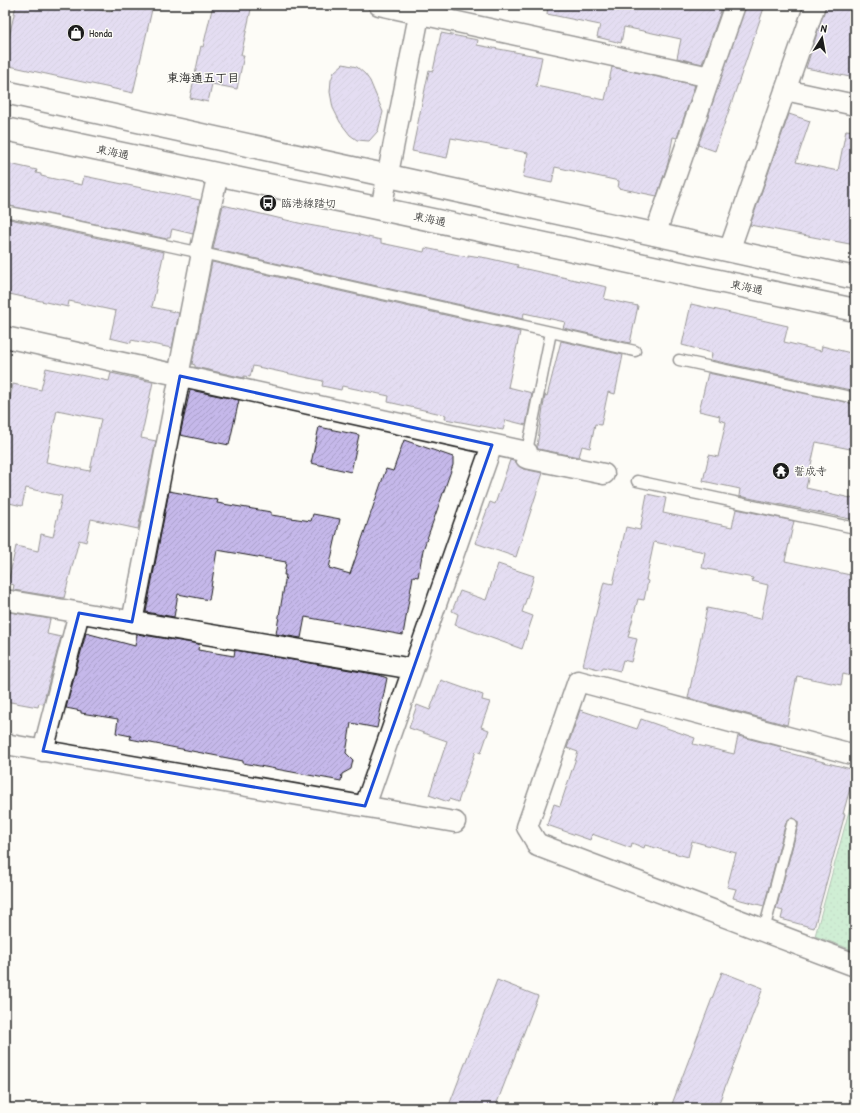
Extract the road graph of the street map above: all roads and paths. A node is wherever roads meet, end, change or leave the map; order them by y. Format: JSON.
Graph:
{"nodes":[{"id":1,"x":379,"y":5,"type":"edge"},
{"id":2,"x":735,"y":5,"type":"edge"},
{"id":3,"x":815,"y":5,"type":"edge"},
{"id":4,"x":420,"y":9,"type":"edge"},
{"id":5,"x":710,"y":77,"type":"junction"},
{"id":6,"x":785,"y":90,"type":"junction"},
{"id":7,"x":5,"y":92,"type":"edge"},
{"id":8,"x":855,"y":105,"type":"edge"},
{"id":9,"x":5,"y":129,"type":"edge"},
{"id":10,"x":218,"y":174,"type":"junction"},
{"id":11,"x":388,"y":177,"type":"junction"},
{"id":12,"x":381,"y":209,"type":"junction"},
{"id":13,"x":5,"y":211,"type":"edge"},
{"id":14,"x":655,"y":234,"type":"junction"},
{"id":15,"x":729,"y":251,"type":"junction"},
{"id":16,"x":201,"y":253,"type":"junction"},
{"id":17,"x":855,"y":278,"type":"edge"},
{"id":18,"x":855,"y":310,"type":"edge"},
{"id":19,"x":551,"y":332,"type":"junction"},
{"id":20,"x":5,"y":337,"type":"edge"},
{"id":21,"x":635,"y":351,"type":"dead end"},
{"id":22,"x":679,"y":360,"type":"dead end"},
{"id":23,"x":179,"y":376,"type":"junction"},
{"id":24,"x":855,"y":398,"type":"edge"},
{"id":25,"x":492,"y":445,"type":"junction"},
{"id":26,"x":526,"y":455,"type":"junction"},
{"id":27,"x":604,"y":474,"type":"dead end"},
{"id":28,"x":637,"y":481,"type":"dead end"},
{"id":29,"x":855,"y":528,"type":"edge"},
{"id":30,"x":5,"y":600,"type":"edge"},
{"id":31,"x":78,"y":613,"type":"junction"},
{"id":32,"x":132,"y":622,"type":"junction"},
{"id":33,"x":413,"y":669,"type":"junction"},
{"id":34,"x":5,"y":744,"type":"edge"},
{"id":35,"x":44,"y":751,"type":"junction"},
{"id":36,"x":855,"y":755,"type":"edge"},
{"id":37,"x":365,"y":806,"type":"junction"},
{"id":38,"x":455,"y":822,"type":"dead end"},
{"id":39,"x":792,"y":824,"type":"dead end"},
{"id":40,"x":538,"y":845,"type":"joint"},
{"id":41,"x":764,"y":930,"type":"junction"},
{"id":42,"x":855,"y":965,"type":"edge"}],
"edges":[{"from":1,"to":4,"type":"street"},
{"from":2,"to":5,"type":"street"},
{"from":3,"to":6,"type":"street"},
{"from":4,"to":5,"type":"street"},
{"from":4,"to":11,"type":"street"},
{"from":5,"to":14,"type":"street"},
{"from":6,"to":8,"type":"street"},
{"from":6,"to":15,"type":"street"},
{"from":7,"to":11,"type":"main road"},
{"from":9,"to":10,"type":"main road","name":"東海通"},
{"from":10,"to":12,"type":"main road","name":"東海通"},
{"from":10,"to":16,"type":"street"},
{"from":11,"to":12,"type":"street"},
{"from":11,"to":14,"type":"main road"},
{"from":12,"to":18,"type":"main road","name":"東海通"},
{"from":13,"to":16,"type":"lane"},
{"from":14,"to":15,"type":"main road"},
{"from":15,"to":17,"type":"main road"},
{"from":16,"to":19,"type":"lane"},
{"from":16,"to":23,"type":"street"},
{"from":19,"to":21,"type":"lane"},
{"from":19,"to":26,"type":"lane"},
{"from":20,"to":23,"type":"street"},
{"from":22,"to":24,"type":"lane"},
{"from":23,"to":25,"type":"street"},
{"from":23,"to":32,"type":"street"},
{"from":25,"to":26,"type":"street"},
{"from":25,"to":33,"type":"street"},
{"from":26,"to":27,"type":"street"},
{"from":28,"to":29,"type":"lane"},
{"from":30,"to":31,"type":"street"},
{"from":31,"to":32,"type":"street"},
{"from":31,"to":35,"type":"street"},
{"from":32,"to":33,"type":"street"},
{"from":33,"to":37,"type":"street"},
{"from":34,"to":35,"type":"street"},
{"from":35,"to":37,"type":"street"},
{"from":36,"to":40,"type":"street"},
{"from":37,"to":38,"type":"street"},
{"from":39,"to":41,"type":"lane"},
{"from":40,"to":41,"type":"main road"},
{"from":41,"to":42,"type":"main road"}]}
